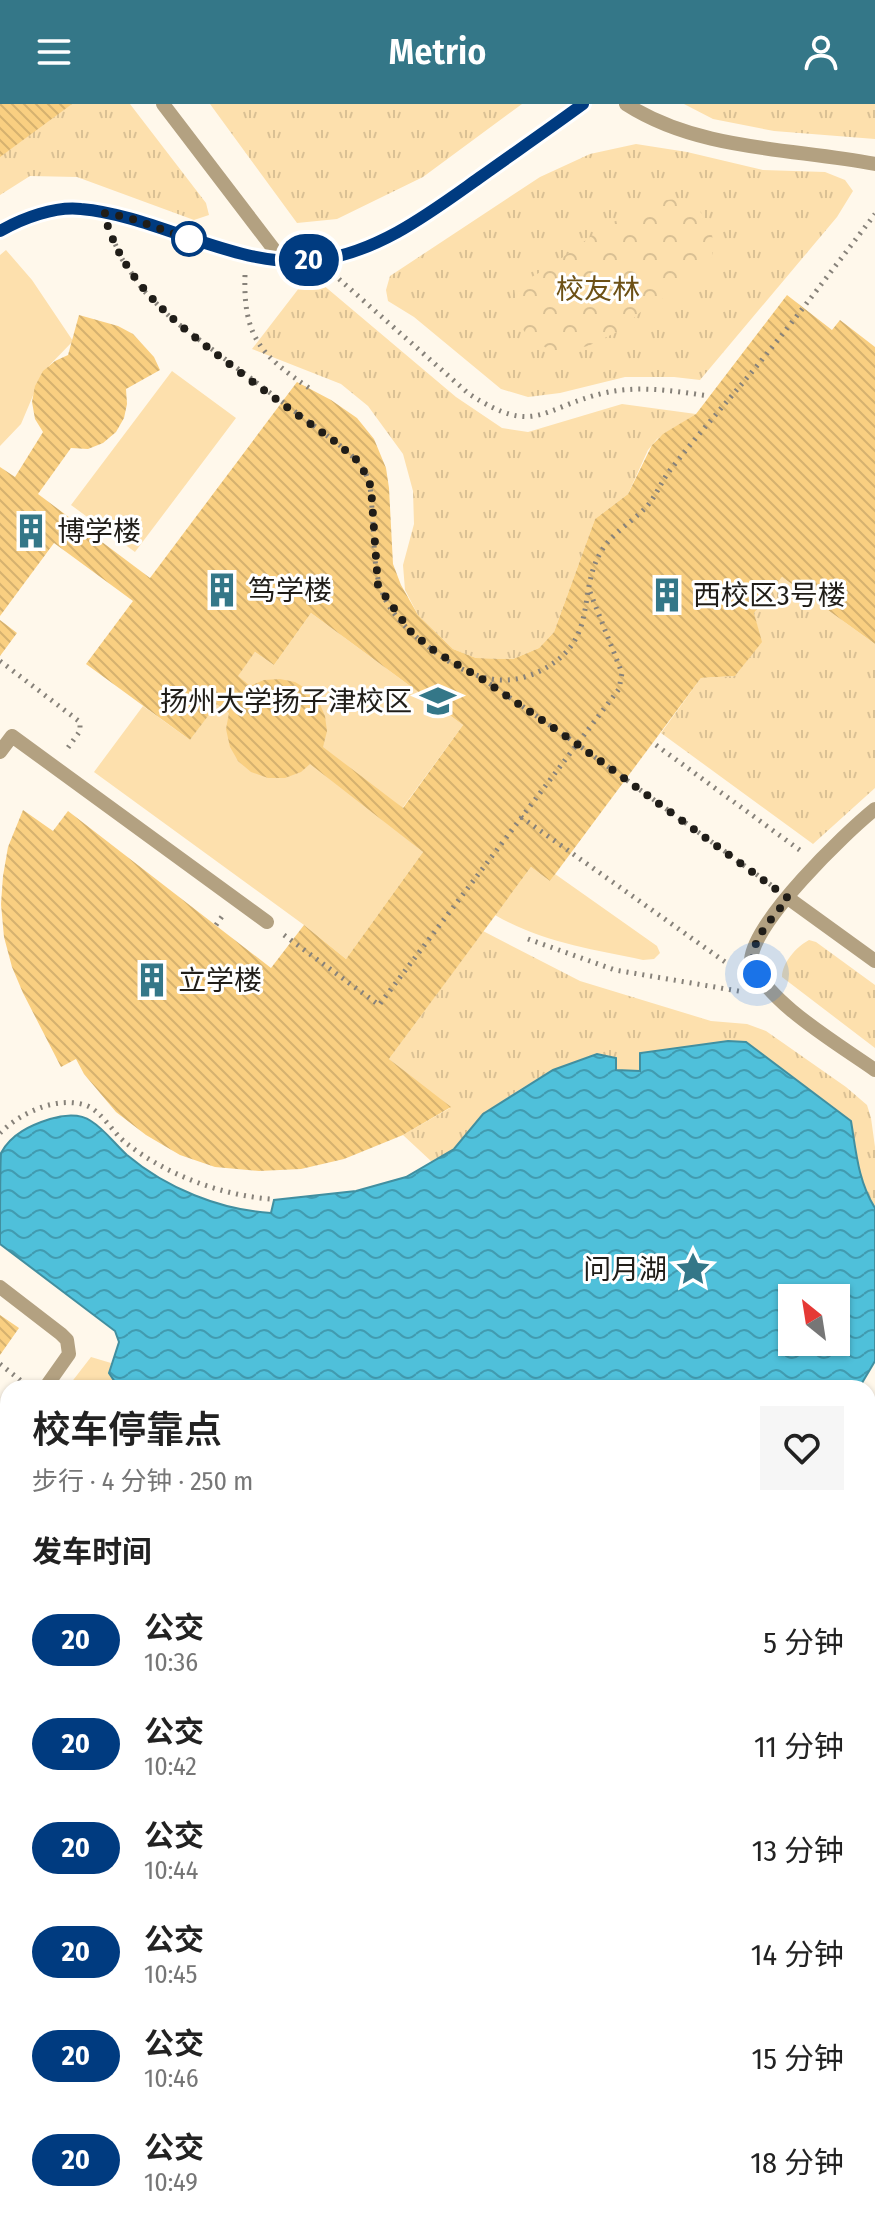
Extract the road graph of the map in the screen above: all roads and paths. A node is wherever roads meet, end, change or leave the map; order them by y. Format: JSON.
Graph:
{"nodes":[{"id":1,"x":163,"y":104,"type":"edge"},
{"id":2,"x":583,"y":104,"type":"edge"},
{"id":3,"x":626,"y":104,"type":"edge"},
{"id":4,"x":875,"y":164,"type":"edge"},
{"id":5,"x":104,"y":213,"type":"junction"},
{"id":6,"x":875,"y":214,"type":"edge"},
{"id":7,"x":0,"y":231,"type":"edge"},
{"id":8,"x":252,"y":254,"type":"junction"},
{"id":9,"x":282,"y":260,"type":"junction"},
{"id":10,"x":317,"y":260,"type":"junction"},
{"id":11,"x":309,"y":388,"type":"dead end"},
{"id":12,"x":709,"y":396,"type":"dead end"},
{"id":13,"x":589,"y":590,"type":"junction"},
{"id":14,"x":0,"y":661,"type":"edge"},
{"id":15,"x":482,"y":679,"type":"junction"},
{"id":16,"x":577,"y":744,"type":"junction"},
{"id":17,"x":656,"y":745,"type":"dead end"},
{"id":18,"x":0,"y":752,"type":"edge"},
{"id":19,"x":53,"y":766,"type":"junction"},
{"id":20,"x":875,"y":809,"type":"edge"},
{"id":21,"x":521,"y":817,"type":"junction"},
{"id":22,"x":818,"y":863,"type":"junction"},
{"id":23,"x":788,"y":898,"type":"junction"},
{"id":24,"x":267,"y":922,"type":"joint"},
{"id":25,"x":528,"y":939,"type":"dead end"},
{"id":26,"x":875,"y":961,"type":"edge"},
{"id":27,"x":731,"y":967,"type":"dead end"},
{"id":28,"x":781,"y":1002,"type":"junction"},
{"id":29,"x":875,"y":1070,"type":"edge"},
{"id":30,"x":0,"y":1133,"type":"edge"},
{"id":31,"x":270,"y":1199,"type":"dead end"},
{"id":32,"x":0,"y":1287,"type":"edge"},
{"id":33,"x":0,"y":1364,"type":"edge"},
{"id":34,"x":22,"y":1380,"type":"edge"},
{"id":35,"x":51,"y":1380,"type":"edge"}],
"edges":[{"from":1,"to":9,"type":"lane"},
{"from":2,"to":10,"type":"lane"},
{"from":3,"to":4,"type":"lane"},
{"from":5,"to":7,"type":"lane"},
{"from":5,"to":8,"type":"lane"},
{"from":5,"to":15,"type":"path"},
{"from":6,"to":13,"type":"path"},
{"from":8,"to":9,"type":"lane"},
{"from":8,"to":11,"type":"path"},
{"from":9,"to":10,"type":"lane"},
{"from":10,"to":12,"type":"path"},
{"from":13,"to":15,"type":"path"},
{"from":13,"to":16,"type":"path"},
{"from":14,"to":19,"type":"path"},
{"from":15,"to":16,"type":"path"},
{"from":16,"to":21,"type":"path"},
{"from":16,"to":23,"type":"path"},
{"from":17,"to":22,"type":"path"},
{"from":18,"to":19,"type":"lane"},
{"from":19,"to":24,"type":"lane"},
{"from":20,"to":22,"type":"lane"},
{"from":21,"to":24,"type":"path"},
{"from":21,"to":27,"type":"path"},
{"from":22,"to":23,"type":"lane"},
{"from":23,"to":26,"type":"lane"},
{"from":23,"to":28,"type":"lane"},
{"from":25,"to":28,"type":"path"},
{"from":28,"to":29,"type":"lane"},
{"from":30,"to":31,"type":"path"},
{"from":32,"to":35,"type":"lane"},
{"from":33,"to":34,"type":"path"}]}
